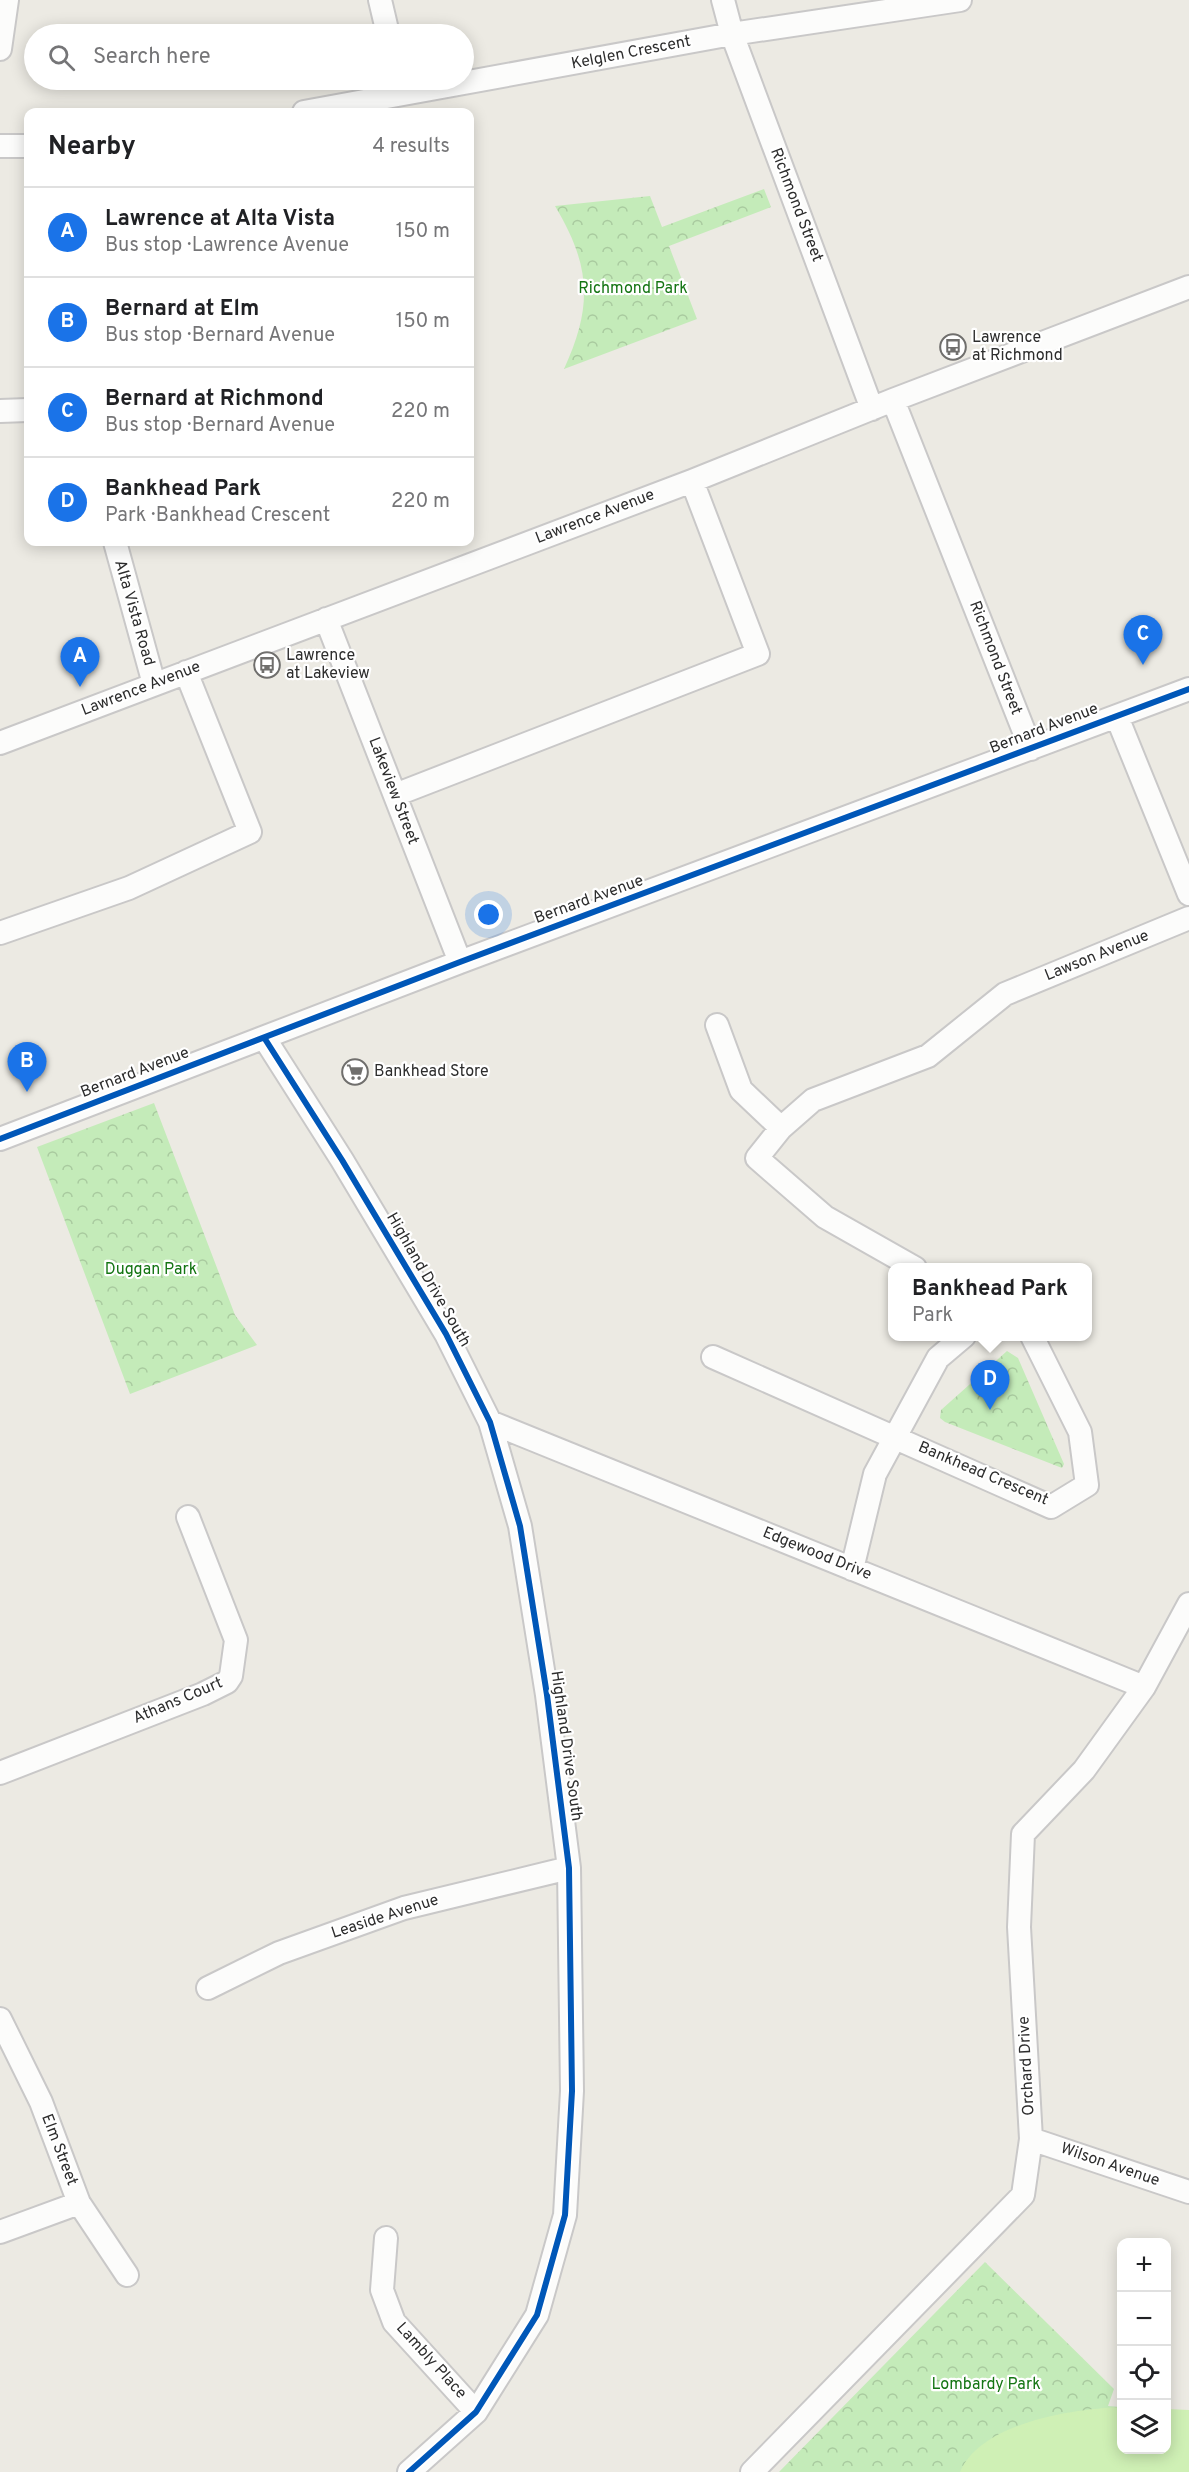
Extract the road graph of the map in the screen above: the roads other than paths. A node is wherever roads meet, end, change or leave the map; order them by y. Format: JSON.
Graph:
{"nodes":[{"id":1,"x":7,"y":0,"type":"edge"},
{"id":2,"x":380,"y":0,"type":"edge"},
{"id":3,"x":723,"y":0,"type":"edge"},
{"id":4,"x":960,"y":0,"type":"edge"},
{"id":5,"x":386,"y":24,"type":"edge"},
{"id":6,"x":732,"y":34,"type":"junction"},
{"id":7,"x":0,"y":49,"type":"edge"},
{"id":8,"x":474,"y":76,"type":"edge"},
{"id":9,"x":392,"y":90,"type":"edge"},
{"id":10,"x":320,"y":108,"type":"edge"},
{"id":11,"x":0,"y":146,"type":"edge"},
{"id":12,"x":24,"y":146,"type":"edge"},
{"id":13,"x":1189,"y":287,"type":"edge"},
{"id":14,"x":893,"y":400,"type":"junction"},
{"id":15,"x":872,"y":409,"type":"junction"},
{"id":16,"x":24,"y":410,"type":"edge"},
{"id":17,"x":0,"y":411,"type":"edge"},
{"id":18,"x":692,"y":481,"type":"junction"},
{"id":19,"x":116,"y":546,"type":"edge"},
{"id":20,"x":326,"y":619,"type":"junction"},
{"id":21,"x":186,"y":672,"type":"junction"},
{"id":22,"x":154,"y":684,"type":"junction"},
{"id":23,"x":1189,"y":689,"type":"edge"},
{"id":24,"x":1117,"y":717,"type":"junction"},
{"id":25,"x":0,"y":742,"type":"edge"},
{"id":26,"x":1030,"y":749,"type":"junction"},
{"id":27,"x":395,"y":795,"type":"junction"},
{"id":28,"x":1189,"y":894,"type":"edge"},
{"id":29,"x":1189,"y":918,"type":"edge"},
{"id":30,"x":0,"y":933,"type":"edge"},
{"id":31,"x":460,"y":962,"type":"junction"},
{"id":32,"x":717,"y":1025,"type":"dead end"},
{"id":33,"x":265,"y":1039,"type":"junction"},
{"id":34,"x":781,"y":1128,"type":"junction"},
{"id":35,"x":0,"y":1139,"type":"edge"},
{"id":36,"x":906,"y":1263,"type":"edge"},
{"id":37,"x":958,"y":1341,"type":"edge"},
{"id":38,"x":1034,"y":1341,"type":"edge"},
{"id":39,"x":713,"y":1357,"type":"dead end"},
{"id":40,"x":490,"y":1422,"type":"junction"},
{"id":41,"x":895,"y":1436,"type":"junction"},
{"id":42,"x":188,"y":1516,"type":"dead end"},
{"id":43,"x":852,"y":1569,"type":"junction"},
{"id":44,"x":1189,"y":1604,"type":"edge"},
{"id":45,"x":1144,"y":1687,"type":"junction"},
{"id":46,"x":0,"y":1773,"type":"edge"},
{"id":47,"x":569,"y":1868,"type":"junction"},
{"id":48,"x":208,"y":1988,"type":"dead end"},
{"id":49,"x":0,"y":2019,"type":"edge"},
{"id":50,"x":1031,"y":2139,"type":"junction"},
{"id":51,"x":1189,"y":2192,"type":"edge"},
{"id":52,"x":79,"y":2203,"type":"junction"},
{"id":53,"x":0,"y":2232,"type":"edge"},
{"id":54,"x":386,"y":2238,"type":"dead end"},
{"id":55,"x":128,"y":2275,"type":"dead end"},
{"id":56,"x":476,"y":2412,"type":"junction"},
{"id":57,"x":409,"y":2472,"type":"edge"},
{"id":58,"x":752,"y":2472,"type":"edge"}],
"edges":[{"from":1,"to":7,"type":"street"},
{"from":2,"to":5,"type":"street"},
{"from":3,"to":6,"type":"street","name":"Richmond Street"},
{"from":4,"to":6,"type":"street","name":"Kelglen Crescent"},
{"from":6,"to":8,"type":"street","name":"Kelglen Crescent"},
{"from":6,"to":15,"type":"street","name":"Richmond Street"},
{"from":9,"to":10,"type":"street","name":"Kelglen Crescent"},
{"from":11,"to":12,"type":"street"},
{"from":13,"to":14,"type":"street","name":"Lawrence Avenue"},
{"from":14,"to":15,"type":"street","name":"Lawrence Avenue"},
{"from":14,"to":26,"type":"street","name":"Richmond Street"},
{"from":15,"to":18,"type":"street","name":"Lawrence Avenue"},
{"from":16,"to":17,"type":"street"},
{"from":18,"to":20,"type":"street","name":"Lawrence Avenue"},
{"from":18,"to":27,"type":"street"},
{"from":19,"to":22,"type":"street","name":"Alta Vista Road"},
{"from":20,"to":21,"type":"street","name":"Lawrence Avenue"},
{"from":20,"to":27,"type":"street","name":"Lakeview Street"},
{"from":21,"to":22,"type":"street","name":"Lawrence Avenue"},
{"from":21,"to":30,"type":"street"},
{"from":22,"to":25,"type":"street","name":"Lawrence Avenue"},
{"from":23,"to":24,"type":"street","name":"Bernard Avenue"},
{"from":24,"to":26,"type":"street","name":"Bernard Avenue"},
{"from":24,"to":28,"type":"street"},
{"from":26,"to":31,"type":"street","name":"Bernard Avenue"},
{"from":27,"to":31,"type":"street","name":"Lakeview Street"},
{"from":29,"to":34,"type":"street","name":"Lawson Avenue"},
{"from":31,"to":33,"type":"street","name":"Bernard Avenue"},
{"from":32,"to":34,"type":"street"},
{"from":33,"to":35,"type":"street","name":"Bernard Avenue"},
{"from":33,"to":40,"type":"street","name":"Highland Drive South"},
{"from":34,"to":36,"type":"street","name":"Lawson Avenue"},
{"from":37,"to":41,"type":"street"},
{"from":38,"to":41,"type":"street","name":"Bankhead Crescent"},
{"from":39,"to":41,"type":"street","name":"Bankhead Crescent"},
{"from":40,"to":43,"type":"street","name":"Edgewood Drive"},
{"from":40,"to":47,"type":"street","name":"Highland Drive South"},
{"from":41,"to":43,"type":"street"},
{"from":42,"to":46,"type":"street","name":"Athans Court"},
{"from":43,"to":45,"type":"street","name":"Edgewood Drive"},
{"from":44,"to":45,"type":"street","name":"Orchard Drive"},
{"from":45,"to":50,"type":"street","name":"Orchard Drive"},
{"from":47,"to":48,"type":"street","name":"Leaside Avenue"},
{"from":47,"to":56,"type":"street","name":"Highland Drive South"},
{"from":49,"to":52,"type":"street","name":"Elm Street"},
{"from":50,"to":51,"type":"street","name":"Wilson Avenue"},
{"from":50,"to":58,"type":"street","name":"Orchard Drive"},
{"from":52,"to":53,"type":"street"},
{"from":52,"to":55,"type":"street","name":"Elm Street"},
{"from":54,"to":56,"type":"street","name":"Lambly Place"},
{"from":56,"to":57,"type":"street","name":"Highland Drive South"}]}
